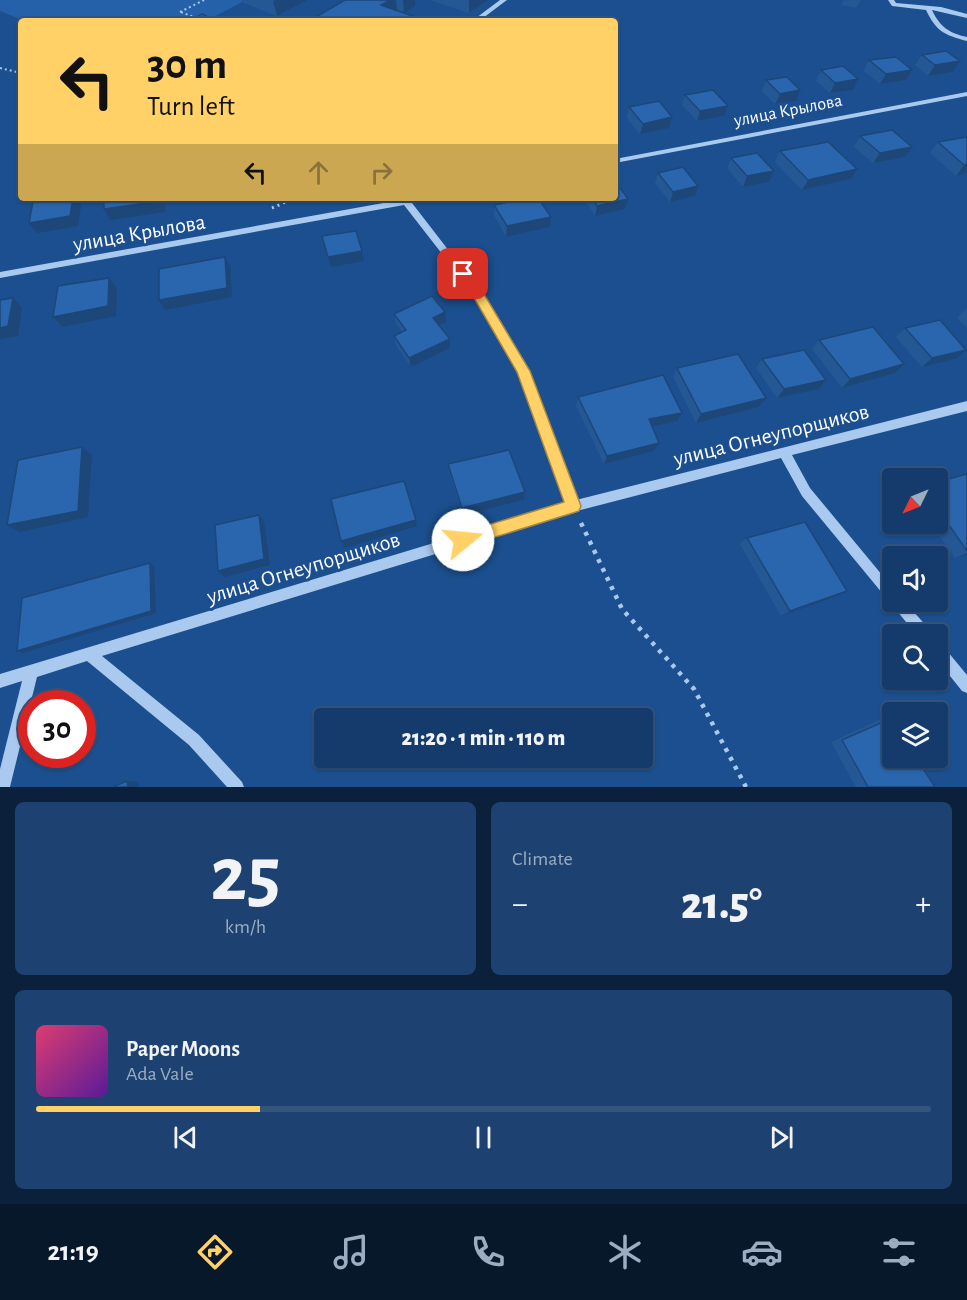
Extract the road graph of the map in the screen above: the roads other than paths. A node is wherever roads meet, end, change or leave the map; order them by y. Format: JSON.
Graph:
{"nodes":[{"id":1,"x":504,"y":0,"type":"edge"},
{"id":2,"x":891,"y":0,"type":"edge"},
{"id":3,"x":928,"y":8,"type":"junction"},
{"id":4,"x":967,"y":16,"type":"edge"},
{"id":5,"x":479,"y":18,"type":"edge"},
{"id":6,"x":967,"y":39,"type":"edge"},
{"id":7,"x":967,"y":94,"type":"edge"},
{"id":8,"x":618,"y":160,"type":"edge"},
{"id":9,"x":399,"y":201,"type":"edge"},
{"id":10,"x":405,"y":201,"type":"edge"},
{"id":11,"x":0,"y":275,"type":"edge"},
{"id":12,"x":967,"y":406,"type":"edge"},
{"id":13,"x":784,"y":452,"type":"junction"},
{"id":14,"x":573,"y":506,"type":"junction"},
{"id":15,"x":882,"y":584,"type":"edge"},
{"id":16,"x":905,"y":612,"type":"edge"},
{"id":17,"x":916,"y":624,"type":"edge"},
{"id":18,"x":89,"y":654,"type":"junction"},
{"id":19,"x":948,"y":663,"type":"edge"},
{"id":20,"x":31,"y":672,"type":"junction"},
{"id":21,"x":0,"y":681,"type":"edge"},
{"id":22,"x":967,"y":686,"type":"edge"},
{"id":23,"x":3,"y":787,"type":"edge"},
{"id":24,"x":237,"y":787,"type":"edge"}],
"edges":[{"from":1,"to":5,"type":"street"},
{"from":2,"to":3,"type":"street"},
{"from":3,"to":4,"type":"street"},
{"from":3,"to":6,"type":"street"},
{"from":7,"to":8,"type":"street","name":"улица Крылова"},
{"from":9,"to":11,"type":"street","name":"улица Крылова"},
{"from":10,"to":14,"type":"street"},
{"from":12,"to":13,"type":"street","name":"улица Огнеупорщиков"},
{"from":13,"to":14,"type":"street","name":"улица Огнеупорщиков"},
{"from":13,"to":15,"type":"street"},
{"from":14,"to":18,"type":"street","name":"улица Огнеупорщиков"},
{"from":16,"to":17,"type":"street"},
{"from":18,"to":20,"type":"street","name":"улица Огнеупорщиков"},
{"from":18,"to":24,"type":"street"},
{"from":19,"to":22,"type":"street"},
{"from":20,"to":21,"type":"street","name":"улица Огнеупорщиков"},
{"from":20,"to":23,"type":"street"}]}
